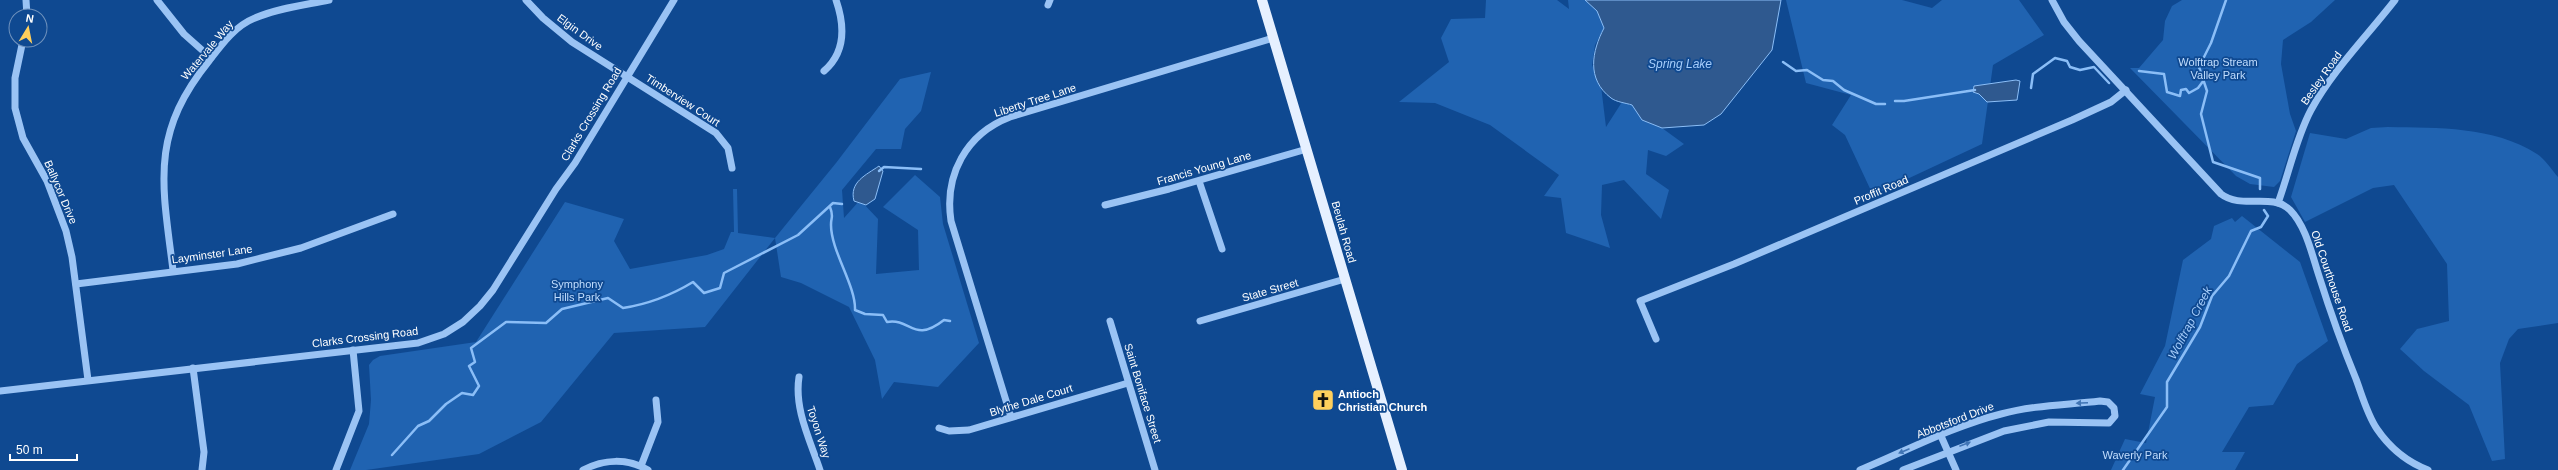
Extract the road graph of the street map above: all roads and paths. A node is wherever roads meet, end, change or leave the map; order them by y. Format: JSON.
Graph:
{"nodes":[{"id":1,"x":157,"y":0,"type":"edge"},
{"id":2,"x":329,"y":0,"type":"edge"},
{"id":3,"x":526,"y":0,"type":"edge"},
{"id":4,"x":674,"y":0,"type":"edge"},
{"id":5,"x":836,"y":0,"type":"edge"},
{"id":6,"x":1262,"y":0,"type":"edge"},
{"id":7,"x":2052,"y":0,"type":"edge"},
{"id":8,"x":2395,"y":0,"type":"edge"},
{"id":9,"x":1273,"y":38,"type":"junction"},
{"id":10,"x":22,"y":48,"type":"edge"},
{"id":11,"x":212,"y":58,"type":"junction"},
{"id":12,"x":824,"y":71,"type":"dead end"},
{"id":13,"x":626,"y":76,"type":"junction"},
{"id":14,"x":2126,"y":90,"type":"junction"},
{"id":15,"x":1307,"y":149,"type":"junction"},
{"id":16,"x":732,"y":168,"type":"dead end"},
{"id":17,"x":1199,"y":180,"type":"junction"},
{"id":18,"x":2278,"y":203,"type":"junction"},
{"id":19,"x":1106,"y":205,"type":"dead end"},
{"id":20,"x":393,"y":214,"type":"dead end"},
{"id":21,"x":1222,"y":249,"type":"dead end"},
{"id":22,"x":173,"y":270,"type":"junction"},
{"id":23,"x":1345,"y":279,"type":"junction"},
{"id":24,"x":76,"y":284,"type":"junction"},
{"id":25,"x":1110,"y":321,"type":"dead end"},
{"id":26,"x":1200,"y":322,"type":"dead end"},
{"id":27,"x":1656,"y":339,"type":"dead end"},
{"id":28,"x":353,"y":350,"type":"junction"},
{"id":29,"x":193,"y":368,"type":"junction"},
{"id":30,"x":799,"y":377,"type":"dead end"},
{"id":31,"x":88,"y":380,"type":"junction"},
{"id":32,"x":1128,"y":382,"type":"junction"},
{"id":33,"x":0,"y":392,"type":"edge"},
{"id":34,"x":656,"y":400,"type":"dead end"},
{"id":35,"x":1011,"y":417,"type":"junction"},
{"id":36,"x":939,"y":428,"type":"dead end"},
{"id":37,"x":1941,"y":436,"type":"junction"},
{"id":38,"x":1948,"y":451,"type":"junction"},
{"id":39,"x":641,"y":466,"type":"junction"},
{"id":40,"x":202,"y":470,"type":"edge"},
{"id":41,"x":336,"y":470,"type":"edge"},
{"id":42,"x":583,"y":470,"type":"edge"},
{"id":43,"x":648,"y":470,"type":"edge"},
{"id":44,"x":820,"y":470,"type":"edge"},
{"id":45,"x":1155,"y":470,"type":"edge"},
{"id":46,"x":1402,"y":470,"type":"edge"},
{"id":47,"x":1860,"y":470,"type":"edge"},
{"id":48,"x":1903,"y":470,"type":"edge"},
{"id":49,"x":1956,"y":470,"type":"edge"},
{"id":50,"x":2428,"y":470,"type":"edge"}],
"edges":[{"from":1,"to":11,"type":"street"},
{"from":2,"to":11,"type":"street","name":"Watervale Way"},
{"from":3,"to":13,"type":"street","name":"Elgin Drive"},
{"from":4,"to":13,"type":"street","name":"Clarks Crossing Road"},
{"from":5,"to":12,"type":"street"},
{"from":6,"to":9,"type":"main road","name":"Beulah Road"},
{"from":7,"to":14,"type":"street"},
{"from":8,"to":18,"type":"street","name":"Besley Road"},
{"from":9,"to":15,"type":"main road","name":"Beulah Road"},
{"from":9,"to":35,"type":"street","name":"Liberty Tree Lane"},
{"from":10,"to":24,"type":"street","name":"Ballycor Drive"},
{"from":11,"to":22,"type":"street","name":"Watervale Way"},
{"from":13,"to":16,"type":"street","name":"Timberview Court"},
{"from":13,"to":28,"type":"street","name":"Clarks Crossing Road"},
{"from":14,"to":18,"type":"street"},
{"from":14,"to":27,"type":"street","name":"Proffit Road"},
{"from":15,"to":17,"type":"street","name":"Francis Young Lane"},
{"from":15,"to":23,"type":"main road","name":"Beulah Road"},
{"from":17,"to":19,"type":"street","name":"Francis Young Lane"},
{"from":17,"to":21,"type":"street"},
{"from":18,"to":50,"type":"street","name":"Old Courthouse Road"},
{"from":20,"to":22,"type":"street","name":"Layminster Lane"},
{"from":22,"to":24,"type":"street","name":"Layminster Lane"},
{"from":23,"to":26,"type":"street","name":"State Street"},
{"from":23,"to":46,"type":"main road","name":"Beulah Road"},
{"from":24,"to":31,"type":"street","name":"Ballycor Drive"},
{"from":25,"to":32,"type":"street","name":"Saint Boniface Street"},
{"from":28,"to":29,"type":"street","name":"Clarks Crossing Road"},
{"from":28,"to":41,"type":"street"},
{"from":29,"to":31,"type":"street","name":"Clarks Crossing Road"},
{"from":29,"to":40,"type":"street"},
{"from":30,"to":44,"type":"street","name":"Toyon Way"},
{"from":31,"to":33,"type":"street","name":"Clarks Crossing Road"},
{"from":32,"to":35,"type":"street","name":"Blythe Dale Court"},
{"from":32,"to":45,"type":"street","name":"Saint Boniface Street"},
{"from":34,"to":39,"type":"street"},
{"from":35,"to":36,"type":"street","name":"Blythe Dale Court"},
{"from":37,"to":38,"type":"street"},
{"from":38,"to":37,"type":"street","name":"Abbotsford Drive","one_way":true},
{"from":37,"to":47,"type":"street","name":"Abbotsford Drive","one_way":true},
{"from":38,"to":48,"type":"street","name":"Abbotsford Drive"},
{"from":38,"to":49,"type":"street"},
{"from":39,"to":42,"type":"street"},
{"from":39,"to":43,"type":"street"}]}
